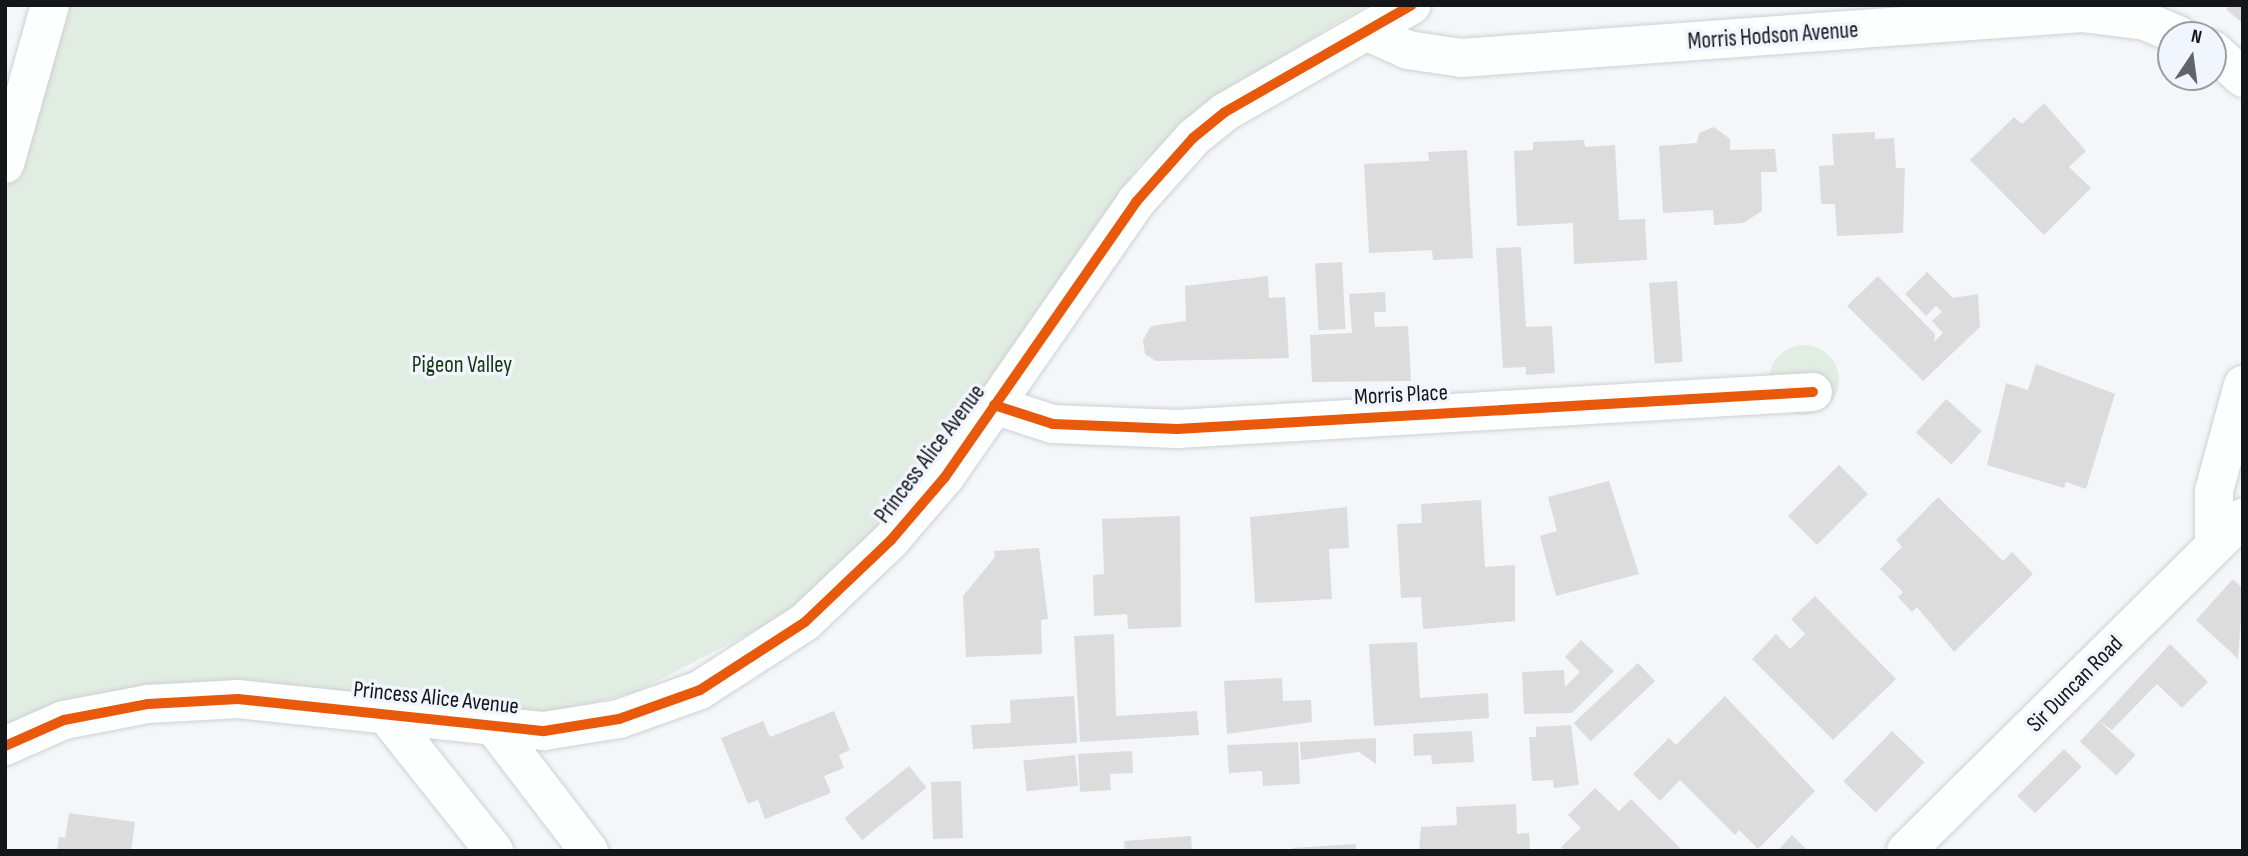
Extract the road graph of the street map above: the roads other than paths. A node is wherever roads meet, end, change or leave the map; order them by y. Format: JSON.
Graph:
{"nodes":[{"id":1,"x":50,"y":5,"type":"edge"},
{"id":2,"x":1412,"y":5,"type":"edge"},
{"id":3,"x":2157,"y":26,"type":"edge"},
{"id":4,"x":1370,"y":33,"type":"junction"},
{"id":5,"x":2227,"y":63,"type":"edge"},
{"id":6,"x":2243,"y":78,"type":"edge"},
{"id":7,"x":5,"y":164,"type":"edge"},
{"id":8,"x":2243,"y":385,"type":"edge"},
{"id":9,"x":1813,"y":392,"type":"dead end"},
{"id":10,"x":994,"y":405,"type":"junction"},
{"id":11,"x":2243,"y":517,"type":"edge"},
{"id":12,"x":2214,"y":545,"type":"junction"},
{"id":13,"x":386,"y":715,"type":"junction"},
{"id":14,"x":495,"y":728,"type":"junction"},
{"id":15,"x":5,"y":746,"type":"edge"},
{"id":16,"x":494,"y":851,"type":"edge"},
{"id":17,"x":589,"y":851,"type":"edge"},
{"id":18,"x":1906,"y":851,"type":"edge"}],
"edges":[{"from":1,"to":7,"type":"street"},
{"from":2,"to":4,"type":"street","name":"Princess Alice Avenue"},
{"from":3,"to":4,"type":"street","name":"Morris Hodson Avenue"},
{"from":4,"to":10,"type":"street","name":"Princess Alice Avenue"},
{"from":5,"to":6,"type":"street"},
{"from":8,"to":12,"type":"street"},
{"from":9,"to":10,"type":"street","name":"Morris Place"},
{"from":10,"to":14,"type":"street","name":"Princess Alice Avenue"},
{"from":11,"to":12,"type":"street","name":"Sir Duncan Road"},
{"from":12,"to":18,"type":"street","name":"Sir Duncan Road"},
{"from":13,"to":14,"type":"street","name":"Princess Alice Avenue"},
{"from":13,"to":15,"type":"street","name":"Princess Alice Avenue"},
{"from":13,"to":16,"type":"street"},
{"from":14,"to":17,"type":"street"}]}
